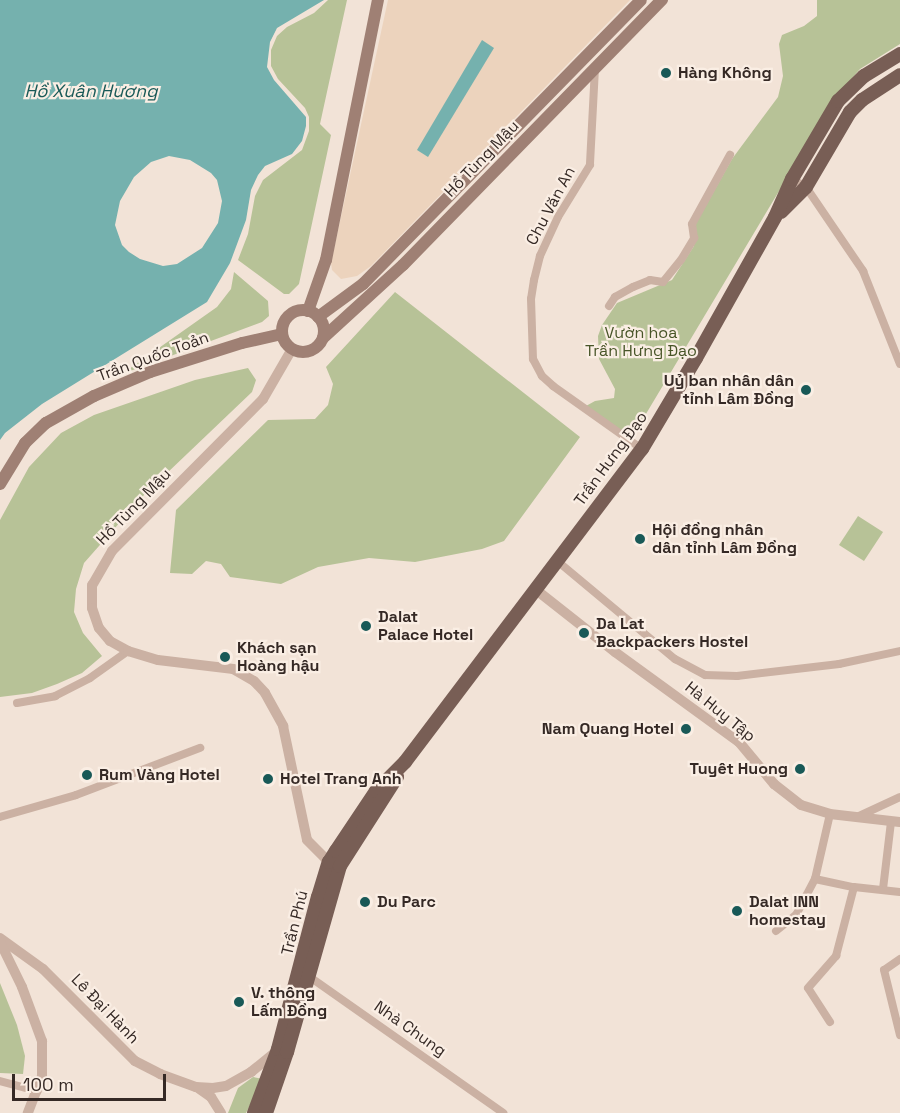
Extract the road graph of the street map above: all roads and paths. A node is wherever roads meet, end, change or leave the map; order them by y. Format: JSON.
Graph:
{"nodes":[{"id":1,"x":378,"y":0,"type":"edge"},
{"id":2,"x":641,"y":0,"type":"edge"},
{"id":3,"x":662,"y":0,"type":"edge"},
{"id":4,"x":588,"y":53,"type":"junction"},
{"id":5,"x":900,"y":54,"type":"edge"},
{"id":6,"x":595,"y":68,"type":"junction"},
{"id":7,"x":900,"y":75,"type":"edge"},
{"id":8,"x":730,"y":155,"type":"dead end"},
{"id":9,"x":792,"y":179,"type":"junction"},
{"id":10,"x":806,"y":187,"type":"junction"},
{"id":11,"x":775,"y":217,"type":"junction"},
{"id":12,"x":609,"y":306,"type":"dead end"},
{"id":13,"x":313,"y":314,"type":"junction"},
{"id":14,"x":282,"y":334,"type":"junction"},
{"id":15,"x":322,"y":338,"type":"junction"},
{"id":16,"x":291,"y":349,"type":"junction"},
{"id":17,"x":900,"y":364,"type":"edge"},
{"id":18,"x":642,"y":449,"type":"junction"},
{"id":19,"x":0,"y":484,"type":"edge"},
{"id":20,"x":556,"y":560,"type":"junction"},
{"id":21,"x":535,"y":589,"type":"junction"},
{"id":22,"x":128,"y":651,"type":"junction"},
{"id":23,"x":900,"y":651,"type":"edge"},
{"id":24,"x":16,"y":703,"type":"dead end"},
{"id":25,"x":200,"y":748,"type":"dead end"},
{"id":26,"x":900,"y":797,"type":"edge"},
{"id":27,"x":830,"y":814,"type":"junction"},
{"id":28,"x":0,"y":817,"type":"edge"},
{"id":29,"x":857,"y":817,"type":"junction"},
{"id":30,"x":895,"y":822,"type":"edge"},
{"id":31,"x":334,"y":864,"type":"junction"},
{"id":32,"x":815,"y":879,"type":"junction"},
{"id":33,"x":854,"y":887,"type":"junction"},
{"id":34,"x":883,"y":889,"type":"junction"},
{"id":35,"x":900,"y":892,"type":"edge"},
{"id":36,"x":776,"y":931,"type":"dead end"},
{"id":37,"x":0,"y":938,"type":"edge"},
{"id":38,"x":0,"y":942,"type":"edge"},
{"id":39,"x":900,"y":959,"type":"edge"},
{"id":40,"x":305,"y":974,"type":"junction"},
{"id":41,"x":830,"y":1022,"type":"dead end"},
{"id":42,"x":900,"y":1035,"type":"edge"},
{"id":43,"x":282,"y":1051,"type":"junction"},
{"id":44,"x":0,"y":1081,"type":"edge"},
{"id":45,"x":196,"y":1087,"type":"junction"},
{"id":46,"x":38,"y":1091,"type":"junction"},
{"id":47,"x":28,"y":1113,"type":"edge"},
{"id":48,"x":221,"y":1113,"type":"edge"},
{"id":49,"x":254,"y":1113,"type":"edge"},
{"id":50,"x":266,"y":1113,"type":"edge"},
{"id":51,"x":503,"y":1113,"type":"edge"}],
"edges":[{"from":1,"to":13,"type":"main road"},
{"from":2,"to":4,"type":"main road","name":"Hồ Tùng Mậu"},
{"from":3,"to":6,"type":"main road","name":"Hồ Tùng Mậu"},
{"from":4,"to":6,"type":"main road"},
{"from":4,"to":13,"type":"main road","name":"Hồ Tùng Mậu"},
{"from":5,"to":9,"type":"main road","name":"Trần Hưng Đạo"},
{"from":6,"to":15,"type":"main road","name":"Hồ Tùng Mậu"},
{"from":6,"to":18,"type":"street","name":"Chu Văn An"},
{"from":7,"to":10,"type":"main road","name":"Trần Hưng Đạo"},
{"from":8,"to":12,"type":"street"},
{"from":9,"to":10,"type":"street"},
{"from":9,"to":11,"type":"main road","name":"Trần Hưng Đạo"},
{"from":10,"to":11,"type":"main road","name":"Trần Hưng Đạo"},
{"from":10,"to":17,"type":"street"},
{"from":11,"to":18,"type":"main road","name":"Trần Hưng Đạo"},
{"from":13,"to":14,"type":"main road"},
{"from":13,"to":15,"type":"main road"},
{"from":14,"to":16,"type":"main road"},
{"from":14,"to":19,"type":"main road","name":"Trần Quốc Toản"},
{"from":15,"to":16,"type":"main road"},
{"from":16,"to":22,"type":"street","name":"Hồ Tùng Mậu"},
{"from":18,"to":20,"type":"main road","name":"Trần Hưng Đạo"},
{"from":20,"to":21,"type":"main road","name":"Trần Hưng Đạo"},
{"from":20,"to":23,"type":"street"},
{"from":21,"to":27,"type":"street","name":"Hà Huy Tập"},
{"from":21,"to":31,"type":"main road","name":"Trần Phú"},
{"from":22,"to":24,"type":"street"},
{"from":22,"to":31,"type":"street","name":"Hồ Tùng Mậu"},
{"from":25,"to":28,"type":"street"},
{"from":26,"to":29,"type":"street"},
{"from":27,"to":29,"type":"street","name":"Hà Huy Tập"},
{"from":27,"to":32,"type":"street"},
{"from":29,"to":30,"type":"street","name":"Hà Huy Tập"},
{"from":30,"to":34,"type":"street"},
{"from":31,"to":40,"type":"main road","name":"Trần Phú"},
{"from":32,"to":33,"type":"street"},
{"from":32,"to":36,"type":"street"},
{"from":33,"to":34,"type":"street"},
{"from":33,"to":41,"type":"street"},
{"from":34,"to":35,"type":"street"},
{"from":37,"to":45,"type":"street","name":"Lê Đại Hành"},
{"from":38,"to":46,"type":"street"},
{"from":39,"to":42,"type":"street"},
{"from":40,"to":43,"type":"main road","name":"Trần Phú"},
{"from":40,"to":51,"type":"street","name":"Nhà Chung"},
{"from":43,"to":45,"type":"street","name":"Lê Đại Hành"},
{"from":43,"to":49,"type":"main road","name":"Trần Phú"},
{"from":43,"to":50,"type":"main road","name":"Trần Phú"},
{"from":44,"to":46,"type":"street"},
{"from":45,"to":48,"type":"street","name":"Lê Đại Hành"},
{"from":46,"to":47,"type":"street"}]}
